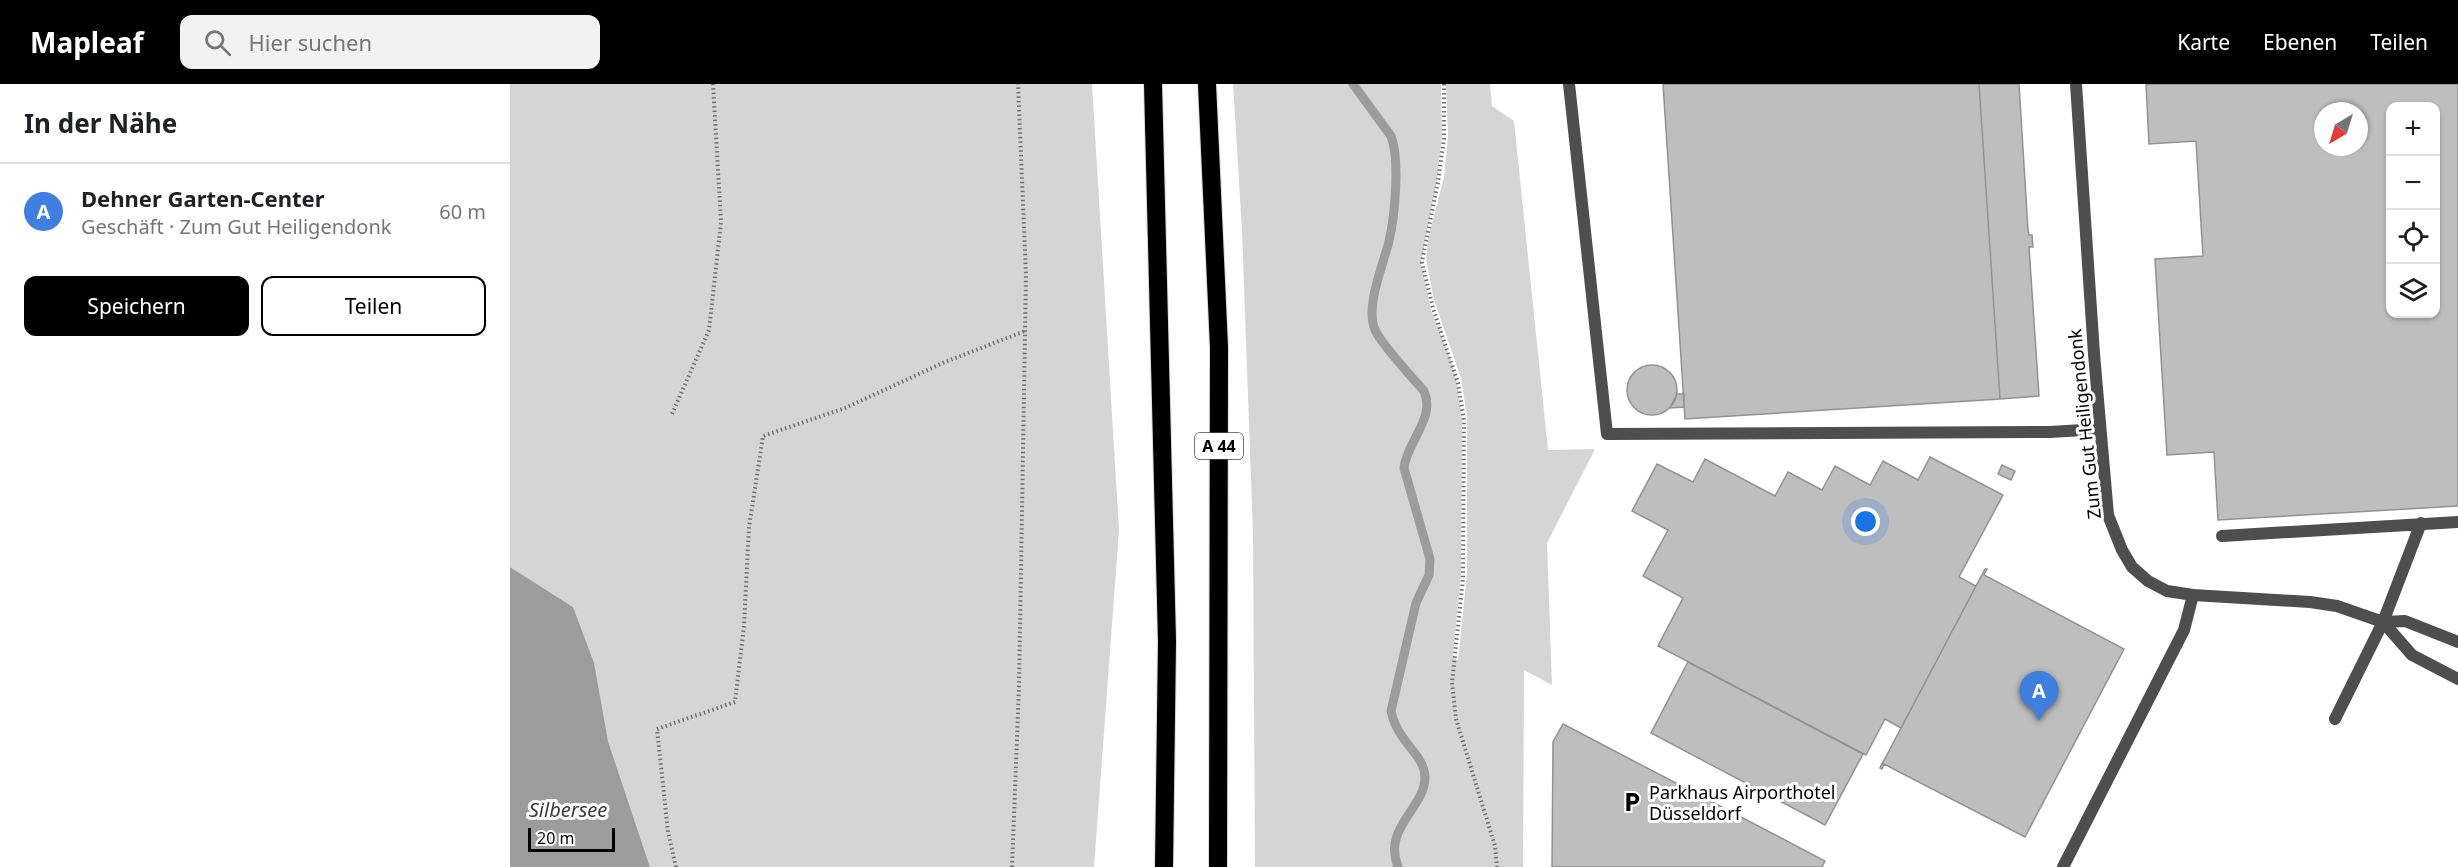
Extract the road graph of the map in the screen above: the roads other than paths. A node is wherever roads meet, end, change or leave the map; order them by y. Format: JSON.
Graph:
{"nodes":[{"id":1,"x":1153,"y":84,"type":"edge"},
{"id":2,"x":1207,"y":84,"type":"edge"},
{"id":3,"x":1569,"y":84,"type":"edge"},
{"id":4,"x":2076,"y":84,"type":"edge"},
{"id":5,"x":2100,"y":429,"type":"junction"},
{"id":6,"x":2458,"y":522,"type":"edge"},
{"id":7,"x":2421,"y":523,"type":"junction"},
{"id":8,"x":2222,"y":536,"type":"dead end"},
{"id":9,"x":2193,"y":595,"type":"junction"},
{"id":10,"x":2383,"y":622,"type":"junction"},
{"id":11,"x":2458,"y":642,"type":"edge"},
{"id":12,"x":2458,"y":679,"type":"edge"},
{"id":13,"x":2335,"y":719,"type":"dead end"},
{"id":14,"x":1164,"y":867,"type":"edge"},
{"id":15,"x":1218,"y":867,"type":"edge"},
{"id":16,"x":2063,"y":867,"type":"edge"}],
"edges":[{"from":1,"to":14,"type":"highway"},
{"from":2,"to":15,"type":"highway","number":"A 44"},
{"from":3,"to":5,"type":"street"},
{"from":4,"to":5,"type":"street","name":"Zum Gut Heiligendonk"},
{"from":5,"to":9,"type":"street","name":"Zum Gut Heiligendonk"},
{"from":6,"to":7,"type":"street"},
{"from":7,"to":8,"type":"street"},
{"from":7,"to":10,"type":"street"},
{"from":9,"to":10,"type":"street","name":"Zum Gut Heiligendonk"},
{"from":9,"to":16,"type":"street"},
{"from":10,"to":11,"type":"street","name":"Zum Gut Heiligendonk"},
{"from":10,"to":12,"type":"street","name":"Zum Gut Heiligendonk"},
{"from":10,"to":13,"type":"street"}]}
